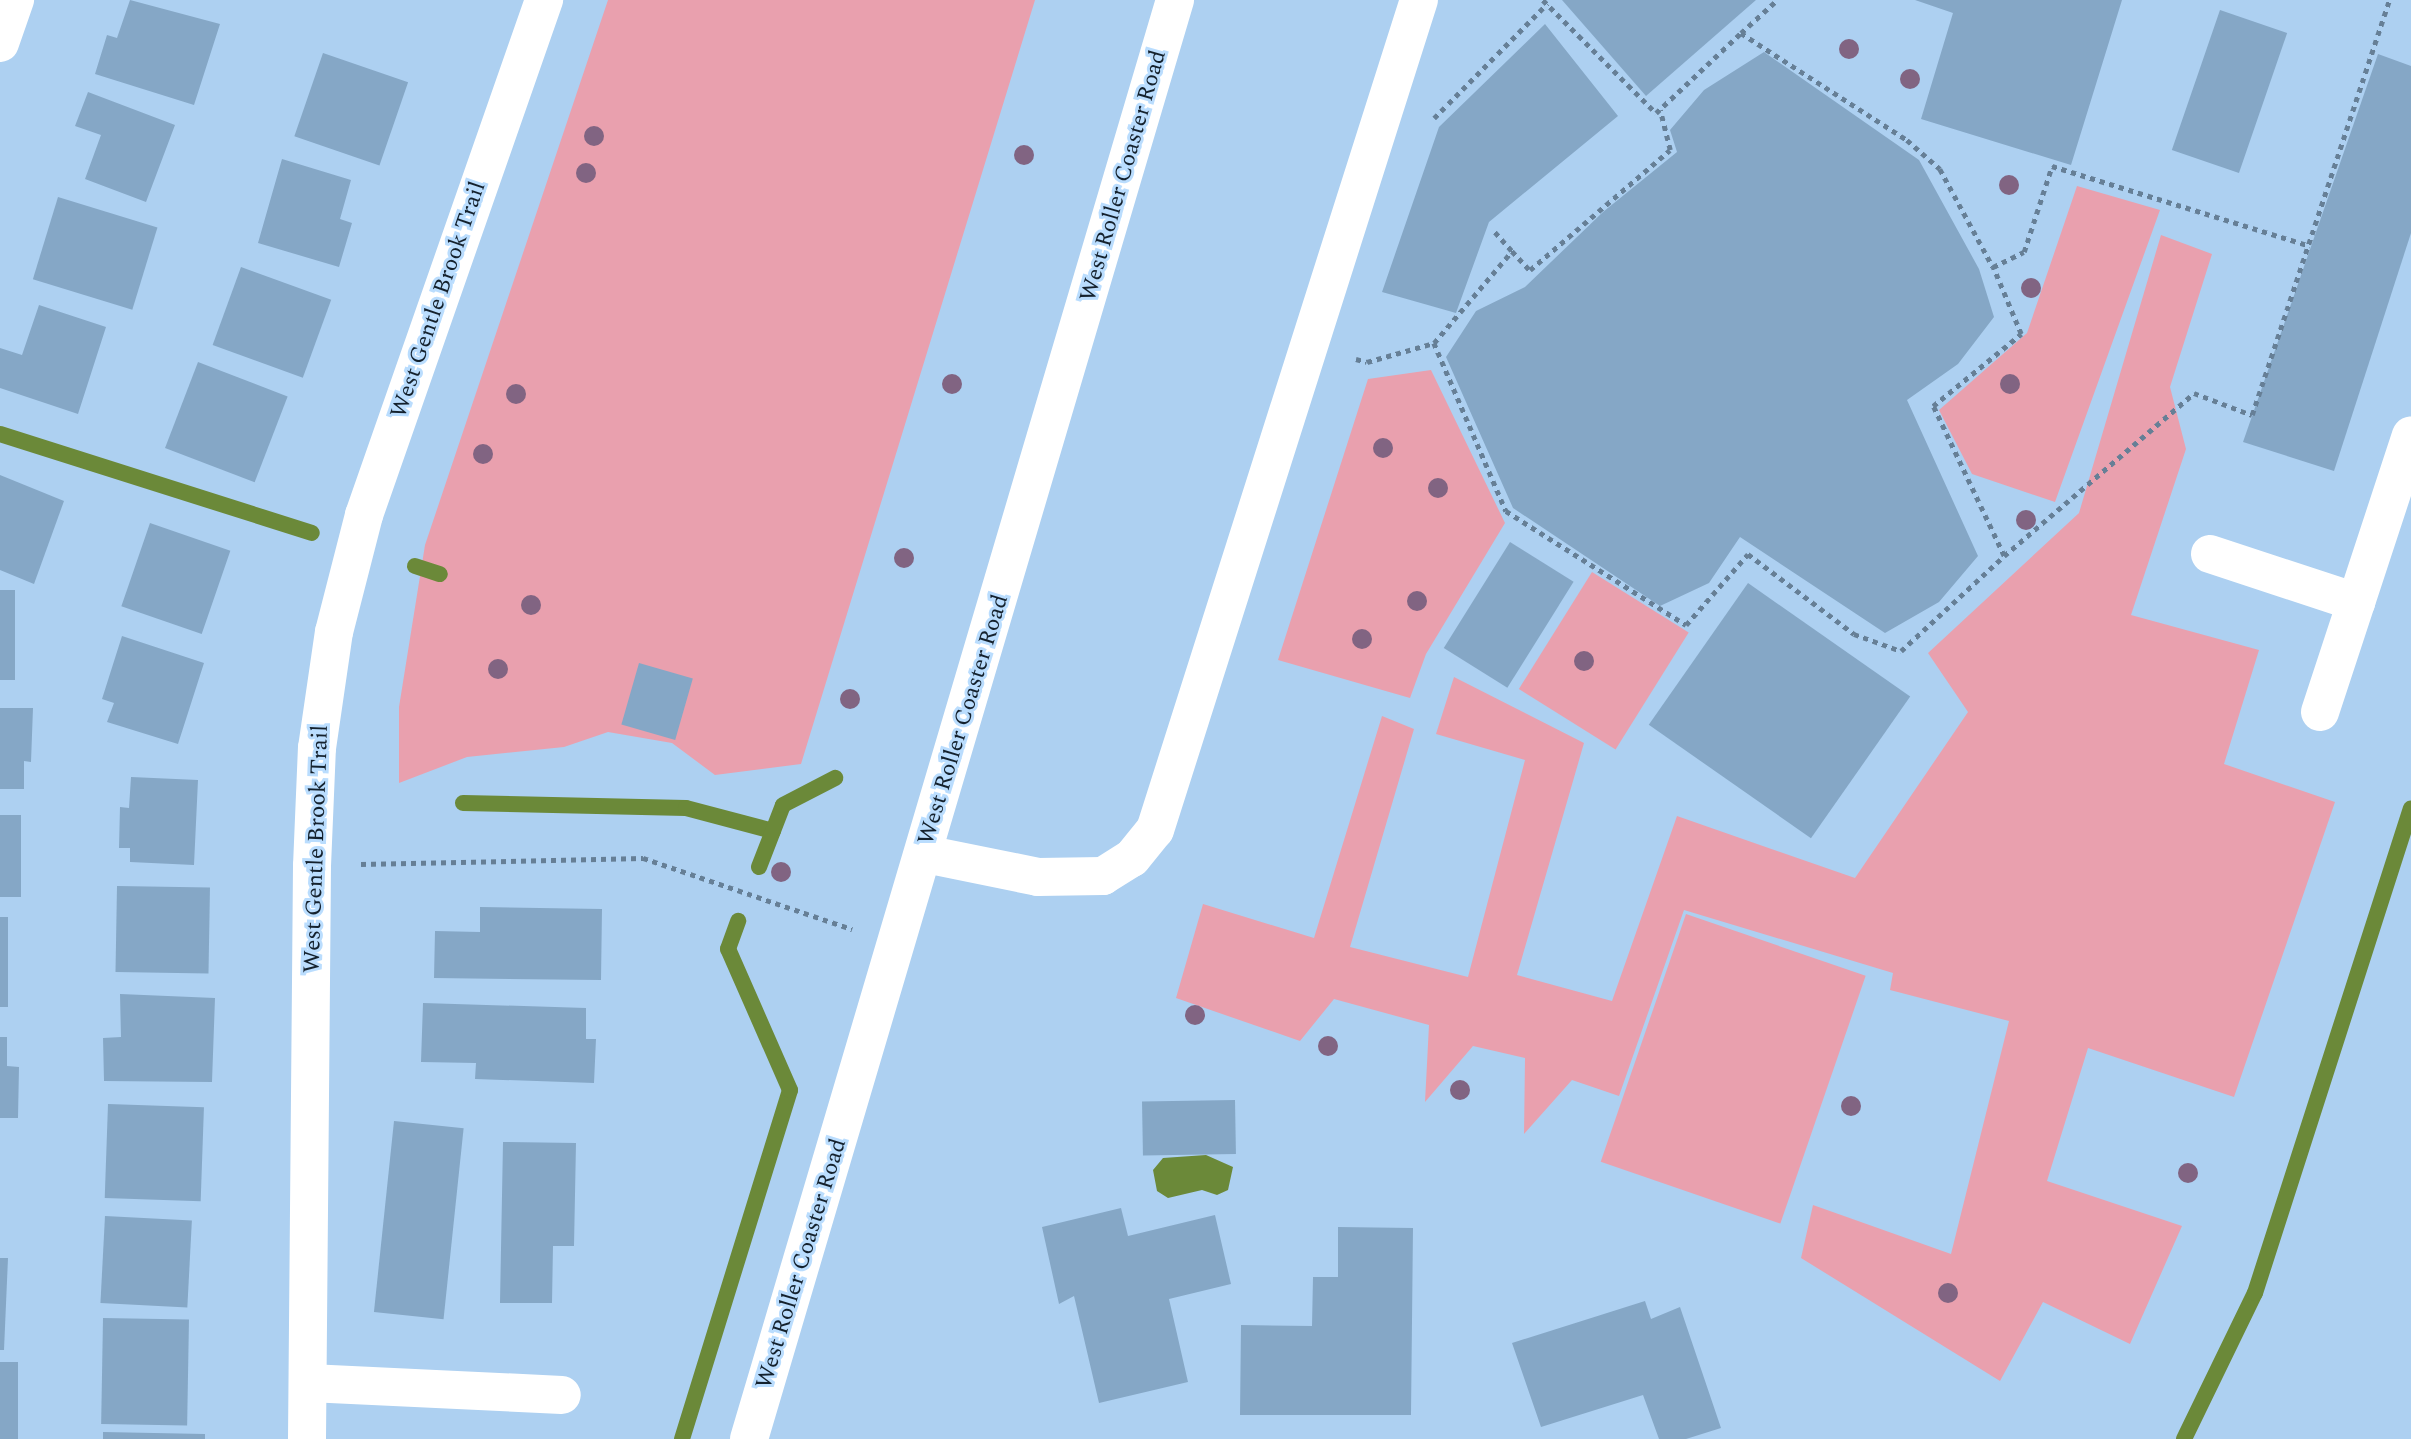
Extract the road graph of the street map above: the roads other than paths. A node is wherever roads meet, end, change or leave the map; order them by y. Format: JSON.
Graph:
{"nodes":[{"id":1,"x":15,"y":0,"type":"edge"},
{"id":2,"x":544,"y":0,"type":"edge"},
{"id":3,"x":1175,"y":0,"type":"edge"},
{"id":4,"x":1419,"y":0,"type":"edge"},
{"id":5,"x":0,"y":43,"type":"edge"},
{"id":6,"x":2411,"y":436,"type":"edge"},
{"id":7,"x":2210,"y":554,"type":"dead end"},
{"id":8,"x":2356,"y":602,"type":"junction"},
{"id":9,"x":2320,"y":712,"type":"dead end"},
{"id":10,"x":925,"y":853,"type":"junction"},
{"id":11,"x":309,"y":1382,"type":"junction"},
{"id":12,"x":562,"y":1395,"type":"dead end"},
{"id":13,"x":307,"y":1439,"type":"edge"},
{"id":14,"x":750,"y":1439,"type":"edge"}],
"edges":[{"from":1,"to":5,"type":"street"},
{"from":2,"to":11,"type":"street","name":"West Gentle Brook Trail"},
{"from":3,"to":10,"type":"street","name":"West Roller Coaster Road"},
{"from":4,"to":10,"type":"street"},
{"from":6,"to":8,"type":"street"},
{"from":7,"to":8,"type":"street"},
{"from":8,"to":9,"type":"street"},
{"from":10,"to":14,"type":"street","name":"West Roller Coaster Road"},
{"from":11,"to":12,"type":"street"},
{"from":11,"to":13,"type":"street","name":"West Gentle Brook Trail"}]}
